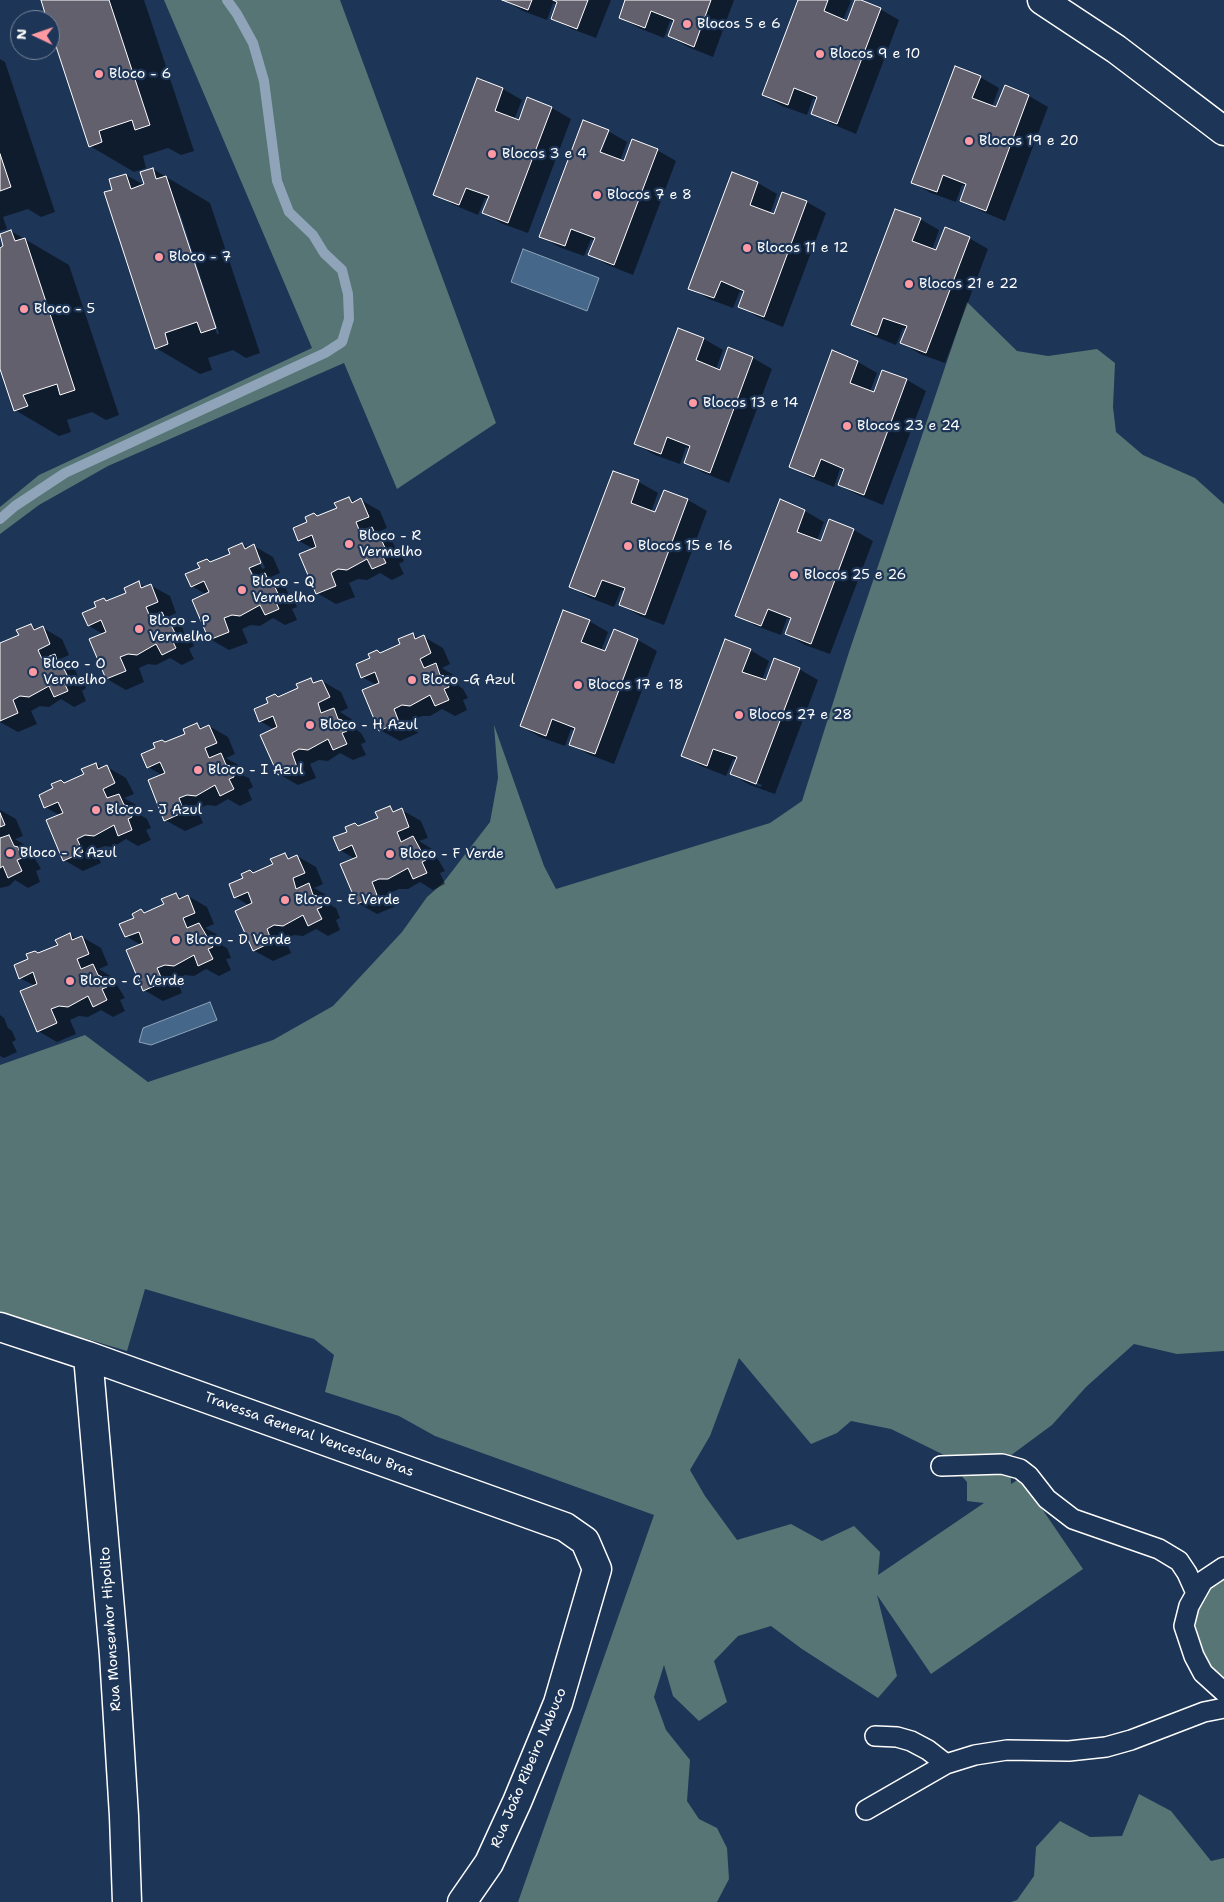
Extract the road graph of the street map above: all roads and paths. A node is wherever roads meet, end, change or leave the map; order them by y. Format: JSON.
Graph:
{"nodes":[{"id":1,"x":1042,"y":0,"type":"edge"},
{"id":2,"x":1073,"y":8,"type":"edge"},
{"id":3,"x":1224,"y":131,"type":"edge"},
{"id":4,"x":0,"y":1327,"type":"edge"},
{"id":5,"x":88,"y":1356,"type":"junction"},
{"id":6,"x":941,"y":1466,"type":"dead end"},
{"id":7,"x":1224,"y":1567,"type":"edge"},
{"id":8,"x":597,"y":1569,"type":"joint"},
{"id":9,"x":1196,"y":1594,"type":"junction"},
{"id":10,"x":1224,"y":1692,"type":"edge"},
{"id":11,"x":1224,"y":1708,"type":"edge"},
{"id":12,"x":875,"y":1736,"type":"dead end"},
{"id":13,"x":946,"y":1764,"type":"junction"},
{"id":14,"x":866,"y":1810,"type":"dead end"},
{"id":15,"x":127,"y":1902,"type":"edge"},
{"id":16,"x":462,"y":1902,"type":"edge"}],
"edges":[{"from":1,"to":2,"type":"street"},
{"from":2,"to":3,"type":"street"},
{"from":4,"to":5,"type":"street","name":"Travessa General Venceslau Bras"},
{"from":5,"to":8,"type":"street","name":"Travessa General Venceslau Bras"},
{"from":5,"to":15,"type":"street","name":"Rua Monsenhor Hipolito"},
{"from":6,"to":9,"type":"lane"},
{"from":7,"to":9,"type":"lane"},
{"from":8,"to":16,"type":"street","name":"Rua João Ribeiro Nabuco"},
{"from":9,"to":10,"type":"lane"},
{"from":11,"to":13,"type":"lane"},
{"from":12,"to":13,"type":"lane"},
{"from":13,"to":14,"type":"lane"}]}
